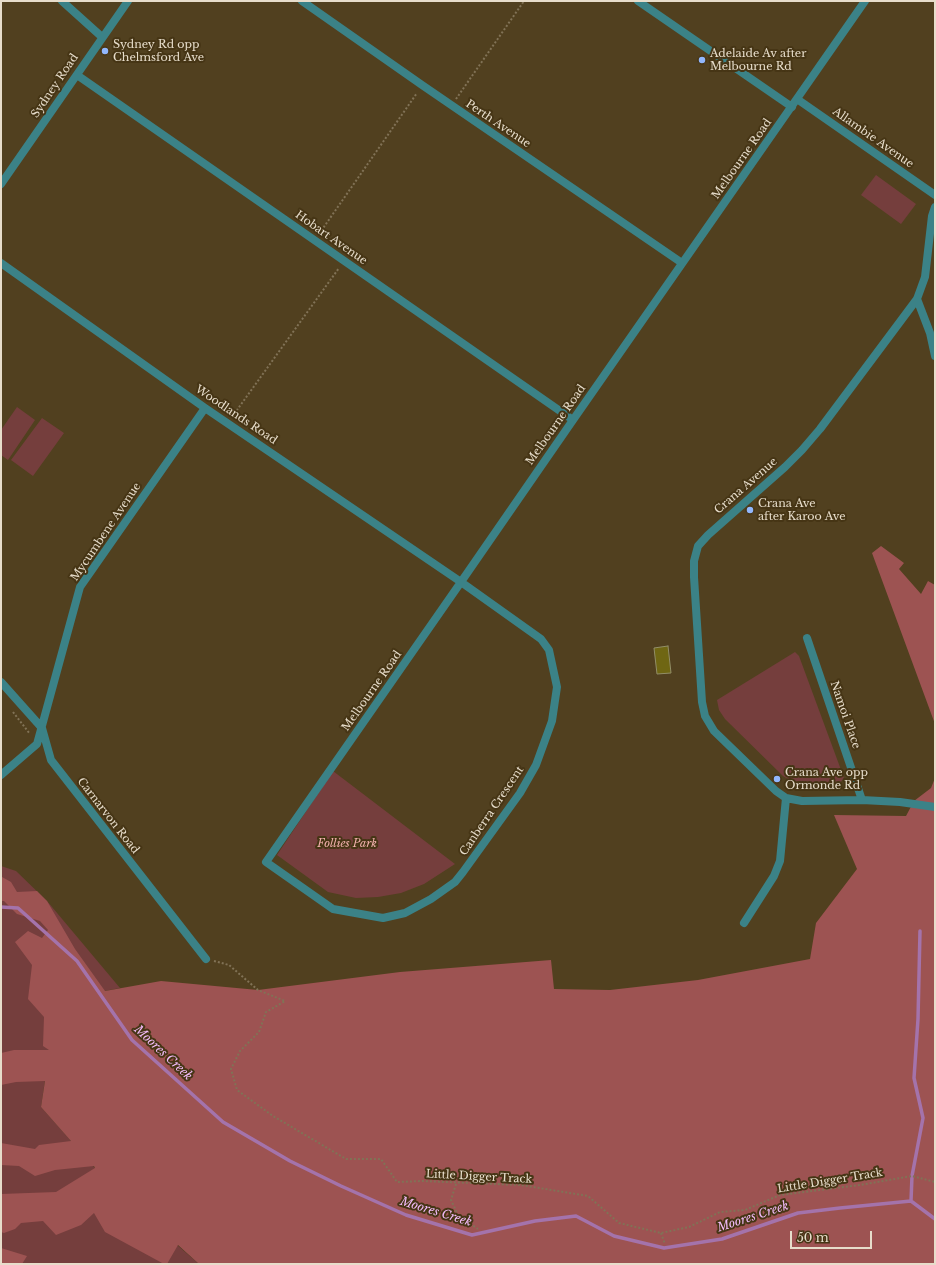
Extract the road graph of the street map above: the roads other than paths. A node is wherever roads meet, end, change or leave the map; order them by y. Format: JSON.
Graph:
{"nodes":[{"id":1,"x":62,"y":1,"type":"edge"},
{"id":2,"x":128,"y":1,"type":"edge"},
{"id":3,"x":302,"y":1,"type":"edge"},
{"id":4,"x":638,"y":1,"type":"edge"},
{"id":5,"x":865,"y":1,"type":"edge"},
{"id":6,"x":102,"y":36,"type":"junction"},
{"id":7,"x":77,"y":75,"type":"junction"},
{"id":8,"x":797,"y":99,"type":"junction"},
{"id":9,"x":792,"y":107,"type":"junction"},
{"id":10,"x":1,"y":184,"type":"edge"},
{"id":11,"x":935,"y":196,"type":"edge"},
{"id":12,"x":935,"y":207,"type":"edge"},
{"id":13,"x":1,"y":263,"type":"edge"},
{"id":14,"x":682,"y":263,"type":"junction"},
{"id":15,"x":917,"y":299,"type":"junction"},
{"id":16,"x":935,"y":356,"type":"edge"},
{"id":17,"x":205,"y":408,"type":"junction"},
{"id":18,"x":573,"y":420,"type":"junction"},
{"id":19,"x":461,"y":582,"type":"junction"},
{"id":20,"x":806,"y":638,"type":"dead end"},
{"id":21,"x":1,"y":682,"type":"edge"},
{"id":22,"x":42,"y":728,"type":"junction"},
{"id":23,"x":1,"y":775,"type":"edge"},
{"id":24,"x":786,"y":798,"type":"junction"},
{"id":25,"x":862,"y":800,"type":"junction"},
{"id":26,"x":935,"y":807,"type":"edge"},
{"id":27,"x":266,"y":862,"type":"joint"},
{"id":28,"x":744,"y":923,"type":"dead end"},
{"id":29,"x":206,"y":959,"type":"road end"}],
"edges":[{"from":1,"to":6,"type":"street"},
{"from":2,"to":6,"type":"street","name":"Sydney Road"},
{"from":3,"to":14,"type":"street","name":"Perth Avenue"},
{"from":4,"to":9,"type":"street"},
{"from":5,"to":8,"type":"street","name":"Melbourne Road"},
{"from":6,"to":7,"type":"street","name":"Sydney Road"},
{"from":7,"to":10,"type":"street","name":"Sydney Road"},
{"from":7,"to":18,"type":"street","name":"Hobart Avenue"},
{"from":8,"to":9,"type":"street","name":"Melbourne Road"},
{"from":8,"to":11,"type":"street","name":"Allambie Avenue"},
{"from":9,"to":14,"type":"street","name":"Melbourne Road"},
{"from":12,"to":15,"type":"street","name":"Crana Avenue"},
{"from":13,"to":17,"type":"street","name":"Woodlands Road"},
{"from":14,"to":18,"type":"street","name":"Melbourne Road"},
{"from":15,"to":16,"type":"street"},
{"from":15,"to":24,"type":"street","name":"Crana Avenue"},
{"from":17,"to":19,"type":"street","name":"Woodlands Road"},
{"from":17,"to":22,"type":"street","name":"Mycumbene Avenue"},
{"from":18,"to":19,"type":"street","name":"Melbourne Road"},
{"from":19,"to":27,"type":"street","name":"Melbourne Road"},
{"from":19,"to":27,"type":"street","name":"Canberra Crescent"},
{"from":20,"to":25,"type":"street","name":"Namoi Place"},
{"from":21,"to":22,"type":"street","name":"Carnarvon Road"},
{"from":22,"to":23,"type":"street","name":"Mycumbene Avenue"},
{"from":22,"to":29,"type":"street","name":"Carnarvon Road"},
{"from":24,"to":25,"type":"street"},
{"from":24,"to":28,"type":"street"},
{"from":25,"to":26,"type":"street"}]}
